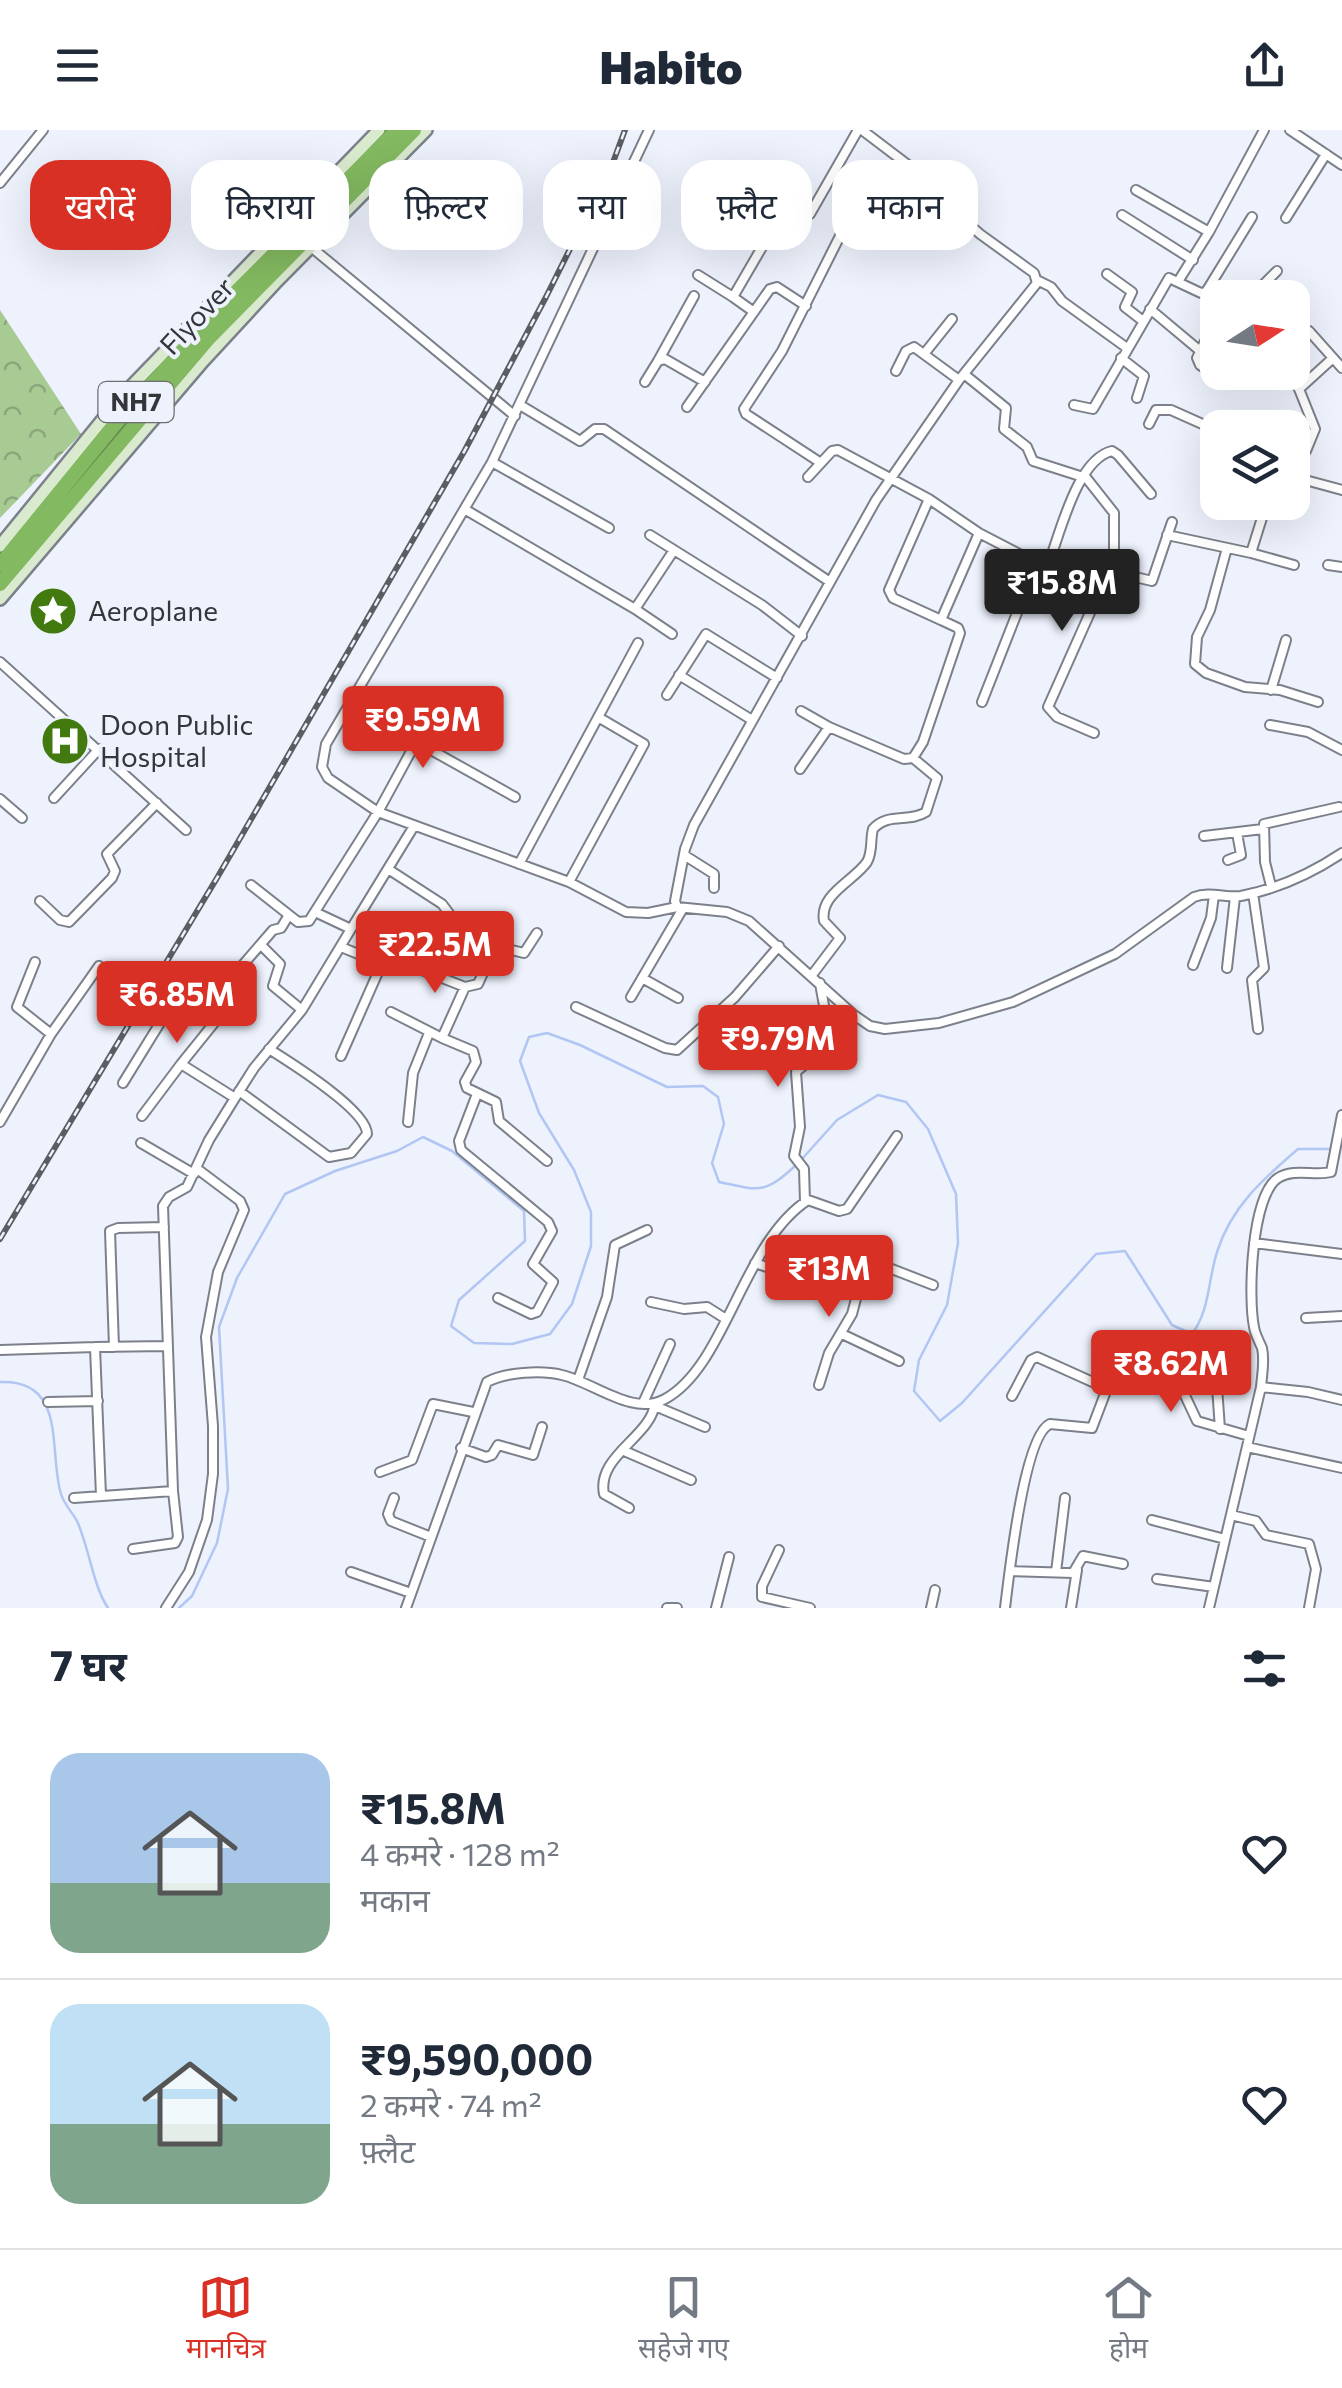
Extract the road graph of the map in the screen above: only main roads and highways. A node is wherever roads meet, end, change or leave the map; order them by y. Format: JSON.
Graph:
{"nodes":[{"id":1,"x":397,"y":130,"type":"edge"},
{"id":2,"x":414,"y":130,"type":"edge"},
{"id":3,"x":284,"y":253,"type":"junction"},
{"id":4,"x":0,"y":565,"type":"edge"},
{"id":5,"x":0,"y":584,"type":"edge"}],
"edges":[{"from":1,"to":3,"type":"highway","name":"Flyover","number":"NH7"},
{"from":2,"to":3,"type":"highway","name":"Flyover","number":"NH7"},
{"from":3,"to":4,"type":"highway","name":"Flyover","number":"NH7"},
{"from":3,"to":5,"type":"highway","name":"Flyover","number":"NH7"}]}
